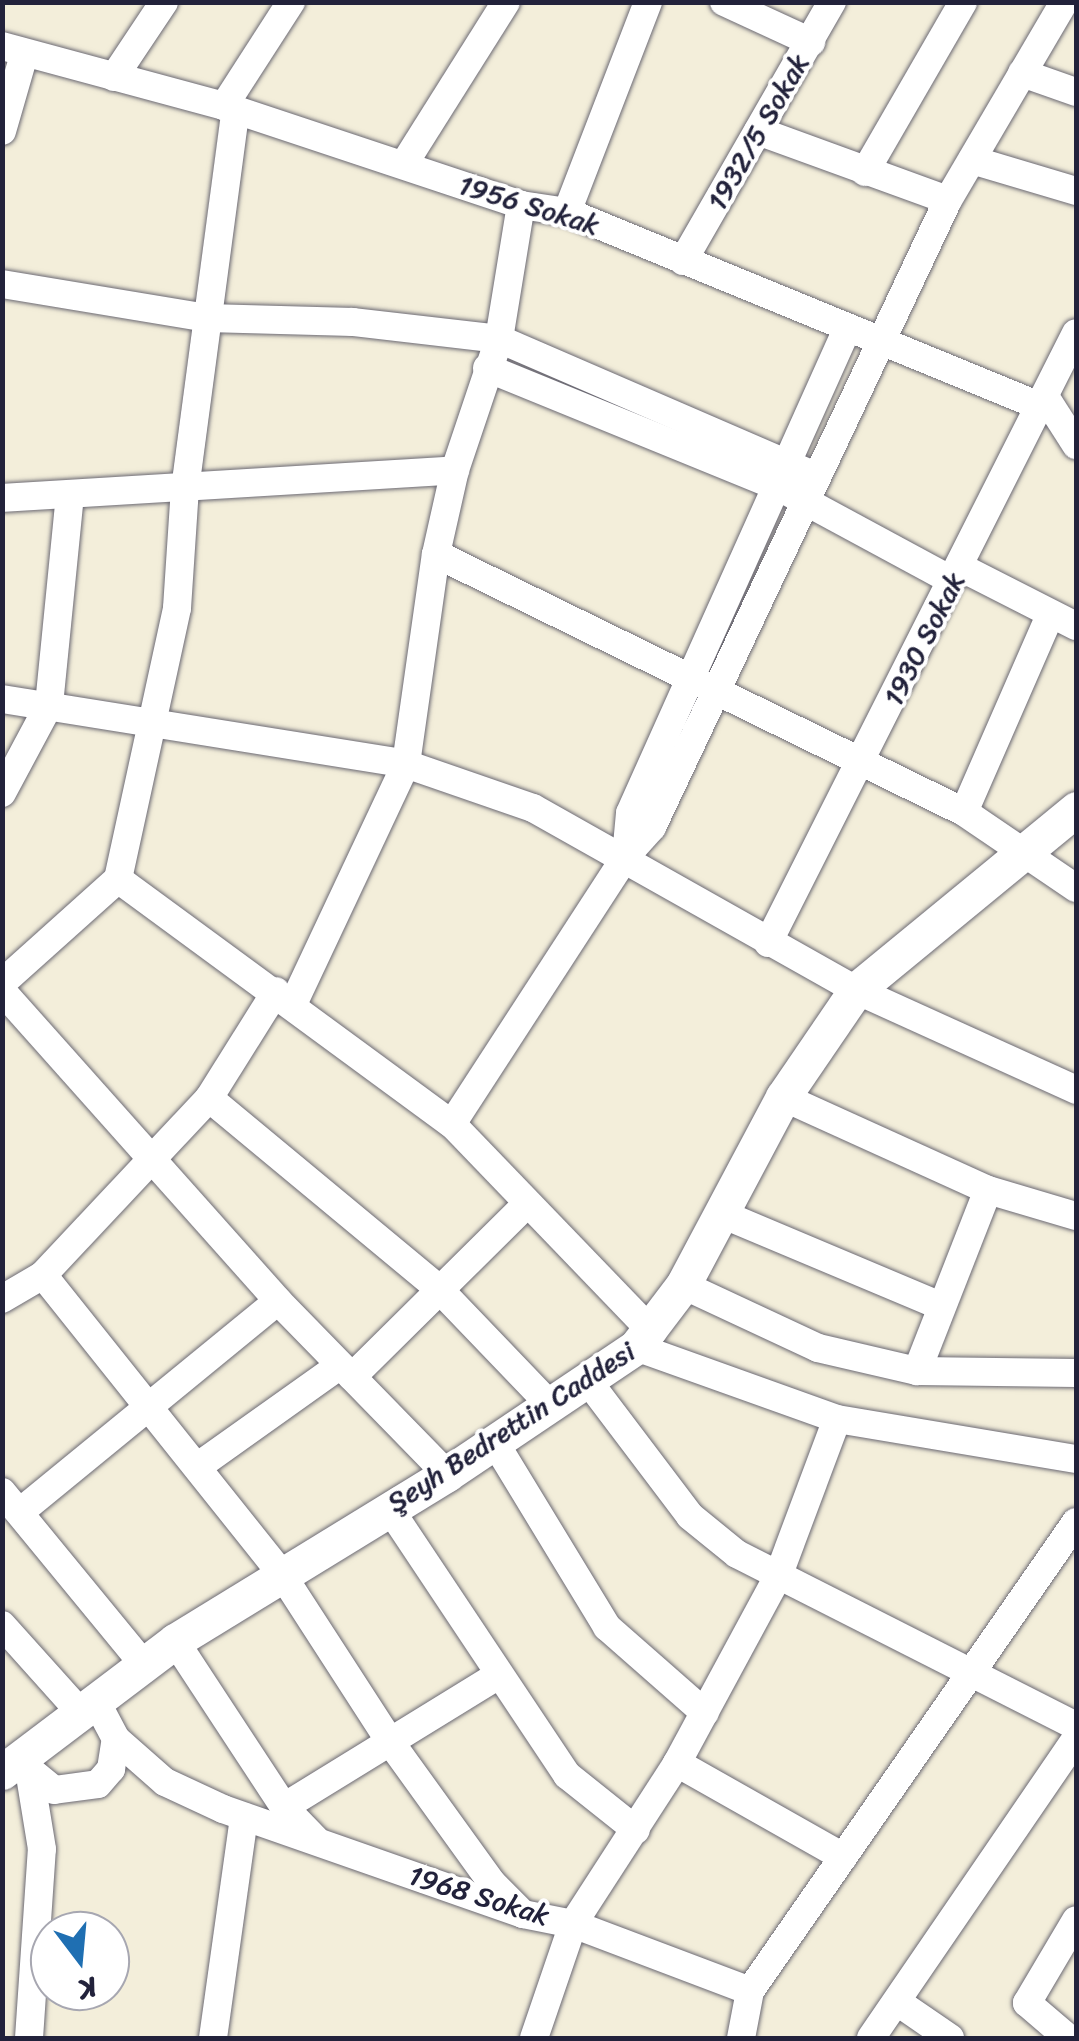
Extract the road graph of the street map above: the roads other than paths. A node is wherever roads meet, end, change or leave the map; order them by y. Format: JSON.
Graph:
{"nodes":[{"id":1,"x":164,"y":2,"type":"edge"},
{"id":2,"x":291,"y":2,"type":"edge"},
{"id":3,"x":506,"y":2,"type":"edge"},
{"id":4,"x":648,"y":2,"type":"edge"},
{"id":5,"x":724,"y":2,"type":"edge"},
{"id":6,"x":832,"y":2,"type":"edge"},
{"id":7,"x":963,"y":2,"type":"edge"},
{"id":8,"x":1064,"y":2,"type":"edge"},
{"id":9,"x":810,"y":42,"type":"junction"},
{"id":10,"x":14,"y":50,"type":"edge"},
{"id":11,"x":1022,"y":72,"type":"junction"},
{"id":12,"x":114,"y":78,"type":"junction"},
{"id":13,"x":1076,"y":92,"type":"edge"},
{"id":14,"x":230,"y":109,"type":"junction"},
{"id":15,"x":2,"y":130,"type":"edge"},
{"id":16,"x":758,"y":131,"type":"junction"},
{"id":17,"x":972,"y":160,"type":"junction"},
{"id":18,"x":404,"y":164,"type":"junction"},
{"id":19,"x":864,"y":172,"type":"junction"},
{"id":20,"x":1076,"y":191,"type":"edge"},
{"id":21,"x":948,"y":200,"type":"junction"},
{"id":22,"x":521,"y":206,"type":"junction"},
{"id":23,"x":567,"y":212,"type":"junction"},
{"id":24,"x":684,"y":262,"type":"junction"},
{"id":25,"x":2,"y":284,"type":"edge"},
{"id":26,"x":207,"y":318,"type":"junction"},
{"id":27,"x":847,"y":329,"type":"junction"},
{"id":28,"x":1076,"y":334,"type":"edge"},
{"id":29,"x":498,"y":340,"type":"junction"},
{"id":30,"x":879,"y":344,"type":"junction"},
{"id":31,"x":487,"y":368,"type":"junction"},
{"id":32,"x":1044,"y":403,"type":"junction"},
{"id":33,"x":1076,"y":445,"type":"edge"},
{"id":34,"x":455,"y":470,"type":"junction"},
{"id":35,"x":784,"y":475,"type":"junction"},
{"id":36,"x":816,"y":476,"type":"junction"},
{"id":37,"x":185,"y":489,"type":"junction"},
{"id":38,"x":70,"y":495,"type":"junction"},
{"id":39,"x":2,"y":498,"type":"edge"},
{"id":40,"x":804,"y":502,"type":"junction"},
{"id":41,"x":436,"y":554,"type":"junction"},
{"id":42,"x":956,"y":573,"type":"junction"},
{"id":43,"x":1063,"y":620,"type":"edge"},
{"id":44,"x":704,"y":682,"type":"junction"},
{"id":45,"x":2,"y":699,"type":"edge"},
{"id":46,"x":49,"y":705,"type":"junction"},
{"id":47,"x":154,"y":725,"type":"junction"},
{"id":48,"x":406,"y":764,"type":"junction"},
{"id":49,"x":860,"y":765,"type":"junction"},
{"id":50,"x":2,"y":794,"type":"edge"},
{"id":51,"x":1076,"y":809,"type":"edge"},
{"id":52,"x":964,"y":812,"type":"junction"},
{"id":53,"x":1027,"y":848,"type":"junction"},
{"id":54,"x":626,"y":856,"type":"junction"},
{"id":55,"x":118,"y":879,"type":"junction"},
{"id":56,"x":1076,"y":888,"type":"edge"},
{"id":57,"x":768,"y":942,"type":"junction"},
{"id":58,"x":2,"y":983,"type":"edge"},
{"id":59,"x":856,"y":990,"type":"junction"},
{"id":60,"x":2,"y":991,"type":"edge"},
{"id":61,"x":285,"y":997,"type":"junction"},
{"id":62,"x":1076,"y":1090,"type":"edge"},
{"id":63,"x":784,"y":1097,"type":"junction"},
{"id":64,"x":209,"y":1098,"type":"junction"},
{"id":65,"x":452,"y":1124,"type":"junction"},
{"id":66,"x":152,"y":1158,"type":"junction"},
{"id":67,"x":988,"y":1190,"type":"junction"},
{"id":68,"x":525,"y":1206,"type":"junction"},
{"id":69,"x":722,"y":1214,"type":"junction"},
{"id":70,"x":1076,"y":1216,"type":"edge"},
{"id":71,"x":43,"y":1275,"type":"junction"},
{"id":72,"x":682,"y":1285,"type":"junction"},
{"id":73,"x":438,"y":1288,"type":"junction"},
{"id":74,"x":2,"y":1299,"type":"edge"},
{"id":75,"x":278,"y":1302,"type":"junction"},
{"id":76,"x":939,"y":1305,"type":"junction"},
{"id":77,"x":644,"y":1339,"type":"junction"},
{"id":78,"x":917,"y":1371,"type":"junction"},
{"id":79,"x":345,"y":1372,"type":"junction"},
{"id":80,"x":1076,"y":1373,"type":"edge"},
{"id":81,"x":588,"y":1381,"type":"junction"},
{"id":82,"x":552,"y":1407,"type":"junction"},
{"id":83,"x":146,"y":1409,"type":"junction"},
{"id":84,"x":837,"y":1419,"type":"junction"},
{"id":85,"x":494,"y":1441,"type":"junction"},
{"id":86,"x":1076,"y":1459,"type":"edge"},
{"id":87,"x":197,"y":1467,"type":"junction"},
{"id":88,"x":446,"y":1474,"type":"junction"},
{"id":89,"x":12,"y":1502,"type":"edge"},
{"id":90,"x":389,"y":1508,"type":"junction"},
{"id":91,"x":1076,"y":1522,"type":"edge"},
{"id":92,"x":280,"y":1573,"type":"junction"},
{"id":93,"x":779,"y":1574,"type":"junction"},
{"id":94,"x":2,"y":1624,"type":"edge"},
{"id":95,"x":175,"y":1640,"type":"junction"},
{"id":96,"x":144,"y":1665,"type":"junction"},
{"id":97,"x":976,"y":1674,"type":"junction"},
{"id":98,"x":497,"y":1676,"type":"junction"},
{"id":99,"x":88,"y":1707,"type":"junction"},
{"id":100,"x":705,"y":1713,"type":"junction"},
{"id":101,"x":1076,"y":1726,"type":"edge"},
{"id":102,"x":116,"y":1739,"type":"junction"},
{"id":103,"x":1076,"y":1739,"type":"edge"},
{"id":104,"x":391,"y":1743,"type":"junction"},
{"id":105,"x":677,"y":1763,"type":"junction"},
{"id":106,"x":17,"y":1767,"type":"edge"},
{"id":107,"x":164,"y":1782,"type":"junction"},
{"id":108,"x":91,"y":1788,"type":"junction"},
{"id":109,"x":284,"y":1806,"type":"junction"},
{"id":110,"x":244,"y":1816,"type":"junction"},
{"id":111,"x":636,"y":1830,"type":"junction"},
{"id":112,"x":321,"y":1844,"type":"junction"},
{"id":113,"x":42,"y":1849,"type":"junction"},
{"id":114,"x":843,"y":1857,"type":"junction"},
{"id":115,"x":523,"y":1914,"type":"junction"},
{"id":116,"x":1076,"y":1920,"type":"edge"},
{"id":117,"x":573,"y":1924,"type":"junction"},
{"id":118,"x":750,"y":1991,"type":"junction"},
{"id":119,"x":899,"y":2003,"type":"junction"},
{"id":120,"x":28,"y":2038,"type":"edge"},
{"id":121,"x":213,"y":2038,"type":"edge"},
{"id":122,"x":534,"y":2038,"type":"edge"},
{"id":123,"x":741,"y":2038,"type":"edge"},
{"id":124,"x":871,"y":2038,"type":"edge"},
{"id":125,"x":950,"y":2038,"type":"edge"},
{"id":126,"x":1068,"y":2038,"type":"edge"}],
"edges":[{"from":1,"to":12,"type":"street"},
{"from":2,"to":14,"type":"street"},
{"from":3,"to":18,"type":"street"},
{"from":4,"to":23,"type":"street"},
{"from":5,"to":9,"type":"street"},
{"from":6,"to":9,"type":"street","name":"1932/5 Sokak"},
{"from":7,"to":19,"type":"street"},
{"from":8,"to":11,"type":"street"},
{"from":9,"to":16,"type":"street","name":"1932/5 Sokak"},
{"from":10,"to":12,"type":"street","name":"1956 Sokak"},
{"from":10,"to":15,"type":"street"},
{"from":11,"to":13,"type":"street"},
{"from":11,"to":17,"type":"street"},
{"from":12,"to":14,"type":"street","name":"1956 Sokak"},
{"from":14,"to":18,"type":"street","name":"1956 Sokak"},
{"from":14,"to":26,"type":"street"},
{"from":16,"to":19,"type":"street"},
{"from":16,"to":24,"type":"street","name":"1932/5 Sokak"},
{"from":17,"to":20,"type":"street"},
{"from":17,"to":21,"type":"street"},
{"from":18,"to":22,"type":"street","name":"1956 Sokak"},
{"from":19,"to":21,"type":"street"},
{"from":21,"to":30,"type":"street"},
{"from":22,"to":23,"type":"street","name":"1956 Sokak"},
{"from":22,"to":29,"type":"street"},
{"from":23,"to":24,"type":"street","name":"1956 Sokak"},
{"from":24,"to":27,"type":"street","name":"1956 Sokak"},
{"from":25,"to":26,"type":"street"},
{"from":26,"to":29,"type":"street"},
{"from":26,"to":37,"type":"street"},
{"from":27,"to":30,"type":"street","name":"1956 Sokak"},
{"from":27,"to":35,"type":"street"},
{"from":28,"to":32,"type":"street","name":"1930 Sokak"},
{"from":29,"to":31,"type":"street"},
{"from":29,"to":35,"type":"street"},
{"from":30,"to":32,"type":"street","name":"1956 Sokak"},
{"from":30,"to":36,"type":"street"},
{"from":31,"to":34,"type":"street"},
{"from":31,"to":35,"type":"street"},
{"from":32,"to":33,"type":"street"},
{"from":32,"to":42,"type":"street","name":"1930 Sokak"},
{"from":34,"to":37,"type":"street"},
{"from":34,"to":41,"type":"street"},
{"from":35,"to":36,"type":"street"},
{"from":35,"to":40,"type":"street"},
{"from":35,"to":44,"type":"street"},
{"from":36,"to":40,"type":"street"},
{"from":37,"to":38,"type":"street"},
{"from":37,"to":47,"type":"street"},
{"from":38,"to":39,"type":"street"},
{"from":38,"to":46,"type":"street"},
{"from":40,"to":42,"type":"street"},
{"from":40,"to":44,"type":"street"},
{"from":41,"to":44,"type":"street"},
{"from":41,"to":48,"type":"street"},
{"from":42,"to":43,"type":"street"},
{"from":42,"to":49,"type":"street","name":"1930 Sokak"},
{"from":43,"to":52,"type":"street"},
{"from":44,"to":49,"type":"street"},
{"from":44,"to":54,"type":"street"},
{"from":45,"to":46,"type":"street"},
{"from":46,"to":47,"type":"street"},
{"from":46,"to":50,"type":"street"},
{"from":47,"to":48,"type":"street"},
{"from":47,"to":55,"type":"street"},
{"from":48,"to":54,"type":"street"},
{"from":48,"to":61,"type":"street"},
{"from":49,"to":52,"type":"street"},
{"from":49,"to":57,"type":"street","name":"1930 Sokak"},
{"from":51,"to":53,"type":"main road","name":"Şeyh Bedrettin Caddesi"},
{"from":52,"to":53,"type":"street"},
{"from":53,"to":56,"type":"street"},
{"from":53,"to":59,"type":"main road","name":"Şeyh Bedrettin Caddesi"},
{"from":54,"to":57,"type":"street"},
{"from":54,"to":65,"type":"street"},
{"from":55,"to":58,"type":"street"},
{"from":55,"to":61,"type":"street"},
{"from":57,"to":59,"type":"street"},
{"from":59,"to":62,"type":"street"},
{"from":59,"to":63,"type":"main road","name":"Şeyh Bedrettin Caddesi"},
{"from":60,"to":66,"type":"street"},
{"from":61,"to":64,"type":"street"},
{"from":61,"to":65,"type":"street"},
{"from":63,"to":67,"type":"street"},
{"from":63,"to":69,"type":"main road","name":"Şeyh Bedrettin Caddesi"},
{"from":64,"to":66,"type":"street"},
{"from":64,"to":73,"type":"street"},
{"from":65,"to":68,"type":"street"},
{"from":66,"to":71,"type":"street"},
{"from":66,"to":75,"type":"street"},
{"from":67,"to":70,"type":"street"},
{"from":67,"to":76,"type":"street"},
{"from":68,"to":73,"type":"street"},
{"from":68,"to":77,"type":"street"},
{"from":69,"to":72,"type":"main road","name":"Şeyh Bedrettin Caddesi"},
{"from":69,"to":76,"type":"street"},
{"from":71,"to":74,"type":"street"},
{"from":71,"to":83,"type":"street"},
{"from":72,"to":77,"type":"main road","name":"Şeyh Bedrettin Caddesi"},
{"from":72,"to":78,"type":"street"},
{"from":73,"to":79,"type":"street"},
{"from":73,"to":82,"type":"street"},
{"from":75,"to":79,"type":"street"},
{"from":75,"to":83,"type":"street"},
{"from":76,"to":78,"type":"street"},
{"from":77,"to":81,"type":"main road","name":"Şeyh Bedrettin Caddesi"},
{"from":77,"to":84,"type":"street"},
{"from":78,"to":80,"type":"street"},
{"from":79,"to":87,"type":"street"},
{"from":79,"to":88,"type":"street"},
{"from":81,"to":82,"type":"main road","name":"Şeyh Bedrettin Caddesi"},
{"from":81,"to":93,"type":"street"},
{"from":82,"to":85,"type":"main road","name":"Şeyh Bedrettin Caddesi"},
{"from":83,"to":87,"type":"street"},
{"from":83,"to":89,"type":"street"},
{"from":84,"to":86,"type":"street"},
{"from":84,"to":93,"type":"street"},
{"from":85,"to":88,"type":"main road","name":"Şeyh Bedrettin Caddesi"},
{"from":85,"to":100,"type":"street"},
{"from":87,"to":92,"type":"street"},
{"from":88,"to":90,"type":"main road","name":"Şeyh Bedrettin Caddesi"},
{"from":89,"to":96,"type":"street"},
{"from":90,"to":92,"type":"main road","name":"Şeyh Bedrettin Caddesi"},
{"from":90,"to":98,"type":"street"},
{"from":91,"to":97,"type":"street"},
{"from":92,"to":95,"type":"main road","name":"Şeyh Bedrettin Caddesi"},
{"from":92,"to":104,"type":"street"},
{"from":93,"to":97,"type":"street"},
{"from":93,"to":100,"type":"street"},
{"from":94,"to":99,"type":"street"},
{"from":95,"to":96,"type":"main road","name":"Şeyh Bedrettin Caddesi"},
{"from":95,"to":109,"type":"street"},
{"from":96,"to":99,"type":"main road","name":"Şeyh Bedrettin Caddesi"},
{"from":97,"to":101,"type":"street"},
{"from":97,"to":114,"type":"street"},
{"from":98,"to":104,"type":"street"},
{"from":98,"to":111,"type":"street"},
{"from":99,"to":102,"type":"street"},
{"from":99,"to":106,"type":"main road","name":"Şeyh Bedrettin Caddesi"},
{"from":100,"to":105,"type":"street"},
{"from":102,"to":107,"type":"street"},
{"from":102,"to":108,"type":"street"},
{"from":103,"to":119,"type":"street"},
{"from":104,"to":109,"type":"street"},
{"from":104,"to":115,"type":"street"},
{"from":105,"to":111,"type":"street"},
{"from":105,"to":114,"type":"street"},
{"from":106,"to":108,"type":"street"},
{"from":106,"to":113,"type":"street"},
{"from":107,"to":108,"type":"street"},
{"from":107,"to":110,"type":"street","name":"1968 Sokak"},
{"from":108,"to":113,"type":"street"},
{"from":109,"to":112,"type":"street"},
{"from":110,"to":112,"type":"street","name":"1968 Sokak"},
{"from":110,"to":121,"type":"street"},
{"from":111,"to":117,"type":"street"},
{"from":112,"to":115,"type":"street","name":"1968 Sokak"},
{"from":113,"to":120,"type":"street"},
{"from":114,"to":118,"type":"street"},
{"from":115,"to":117,"type":"street","name":"1968 Sokak"},
{"from":116,"to":126,"type":"street"},
{"from":117,"to":118,"type":"street","name":"1968 Sokak"},
{"from":117,"to":122,"type":"street"},
{"from":118,"to":123,"type":"street"},
{"from":119,"to":124,"type":"street"},
{"from":119,"to":125,"type":"street"}]}
